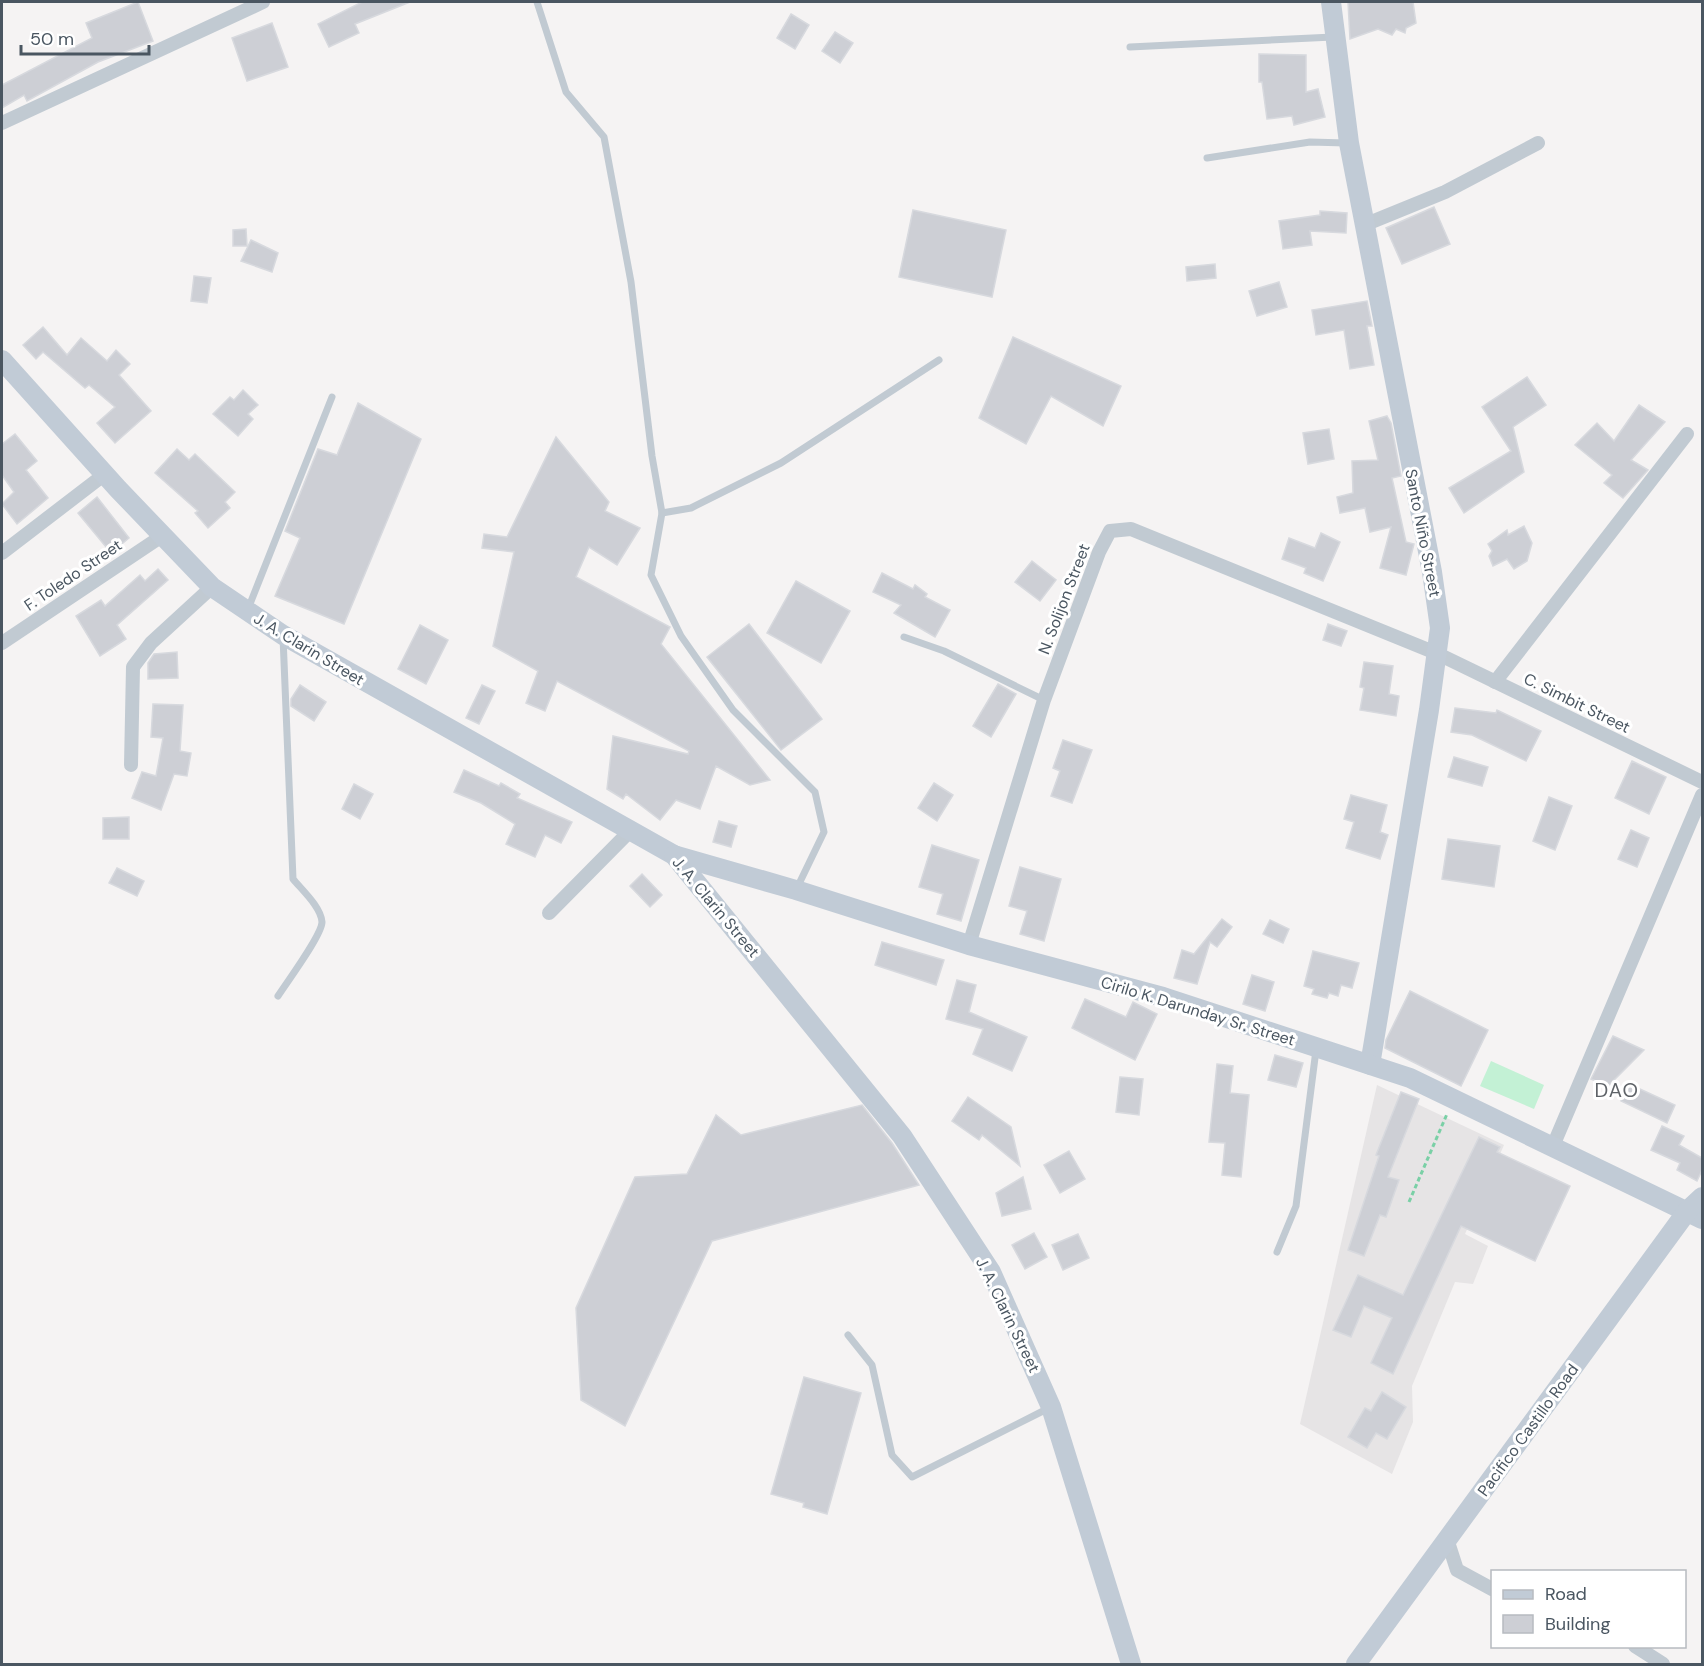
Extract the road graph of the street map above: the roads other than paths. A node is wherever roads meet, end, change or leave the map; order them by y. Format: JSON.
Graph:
{"nodes":[{"id":1,"x":263,"y":2,"type":"edge"},
{"id":2,"x":537,"y":2,"type":"edge"},
{"id":3,"x":1330,"y":2,"type":"edge"},
{"id":4,"x":1335,"y":37,"type":"junction"},
{"id":5,"x":1130,"y":47,"type":"dead end"},
{"id":6,"x":2,"y":123,"type":"edge"},
{"id":7,"x":1349,"y":143,"type":"junction"},
{"id":8,"x":1538,"y":143,"type":"dead end"},
{"id":9,"x":1207,"y":158,"type":"dead end"},
{"id":10,"x":1364,"y":225,"type":"junction"},
{"id":11,"x":2,"y":360,"type":"edge"},
{"id":12,"x":939,"y":360,"type":"dead end"},
{"id":13,"x":332,"y":397,"type":"dead end"},
{"id":14,"x":1687,"y":434,"type":"dead end"},
{"id":15,"x":105,"y":474,"type":"junction"},
{"id":16,"x":662,"y":513,"type":"junction"},
{"id":17,"x":162,"y":536,"type":"junction"},
{"id":18,"x":2,"y":553,"type":"edge"},
{"id":19,"x":212,"y":587,"type":"junction"},
{"id":20,"x":247,"y":611,"type":"junction"},
{"id":21,"x":282,"y":635,"type":"junction"},
{"id":22,"x":904,"y":638,"type":"dead end"},
{"id":23,"x":2,"y":643,"type":"edge"},
{"id":24,"x":1436,"y":653,"type":"junction"},
{"id":25,"x":1495,"y":681,"type":"junction"},
{"id":26,"x":1044,"y":700,"type":"junction"},
{"id":27,"x":131,"y":765,"type":"dead end"},
{"id":28,"x":1702,"y":782,"type":"edge"},
{"id":29,"x":1702,"y":795,"type":"edge"},
{"id":30,"x":632,"y":829,"type":"junction"},
{"id":31,"x":674,"y":855,"type":"junction"},
{"id":32,"x":796,"y":890,"type":"junction"},
{"id":33,"x":549,"y":913,"type":"dead end"},
{"id":34,"x":969,"y":945,"type":"junction"},
{"id":35,"x":278,"y":996,"type":"dead end"},
{"id":36,"x":1316,"y":1047,"type":"junction"},
{"id":37,"x":1370,"y":1065,"type":"junction"},
{"id":38,"x":1553,"y":1146,"type":"junction"},
{"id":39,"x":1698,"y":1209,"type":"edge"},
{"id":40,"x":1277,"y":1252,"type":"dead end"},
{"id":41,"x":848,"y":1335,"type":"dead end"},
{"id":42,"x":1051,"y":1407,"type":"junction"},
{"id":43,"x":1447,"y":1539,"type":"junction"},
{"id":44,"x":1491,"y":1588,"type":"edge"},
{"id":45,"x":1636,"y":1648,"type":"edge"},
{"id":46,"x":1131,"y":1665,"type":"edge"},
{"id":47,"x":1356,"y":1665,"type":"edge"},
{"id":48,"x":1662,"y":1665,"type":"edge"}],
"edges":[{"from":1,"to":6,"type":"street"},
{"from":2,"to":16,"type":"lane"},
{"from":3,"to":4,"type":"main road","name":"Santo Niño Street"},
{"from":4,"to":5,"type":"lane"},
{"from":4,"to":7,"type":"main road","name":"Santo Niño Street"},
{"from":7,"to":9,"type":"lane"},
{"from":7,"to":10,"type":"main road","name":"Santo Niño Street"},
{"from":8,"to":10,"type":"street"},
{"from":10,"to":24,"type":"main road","name":"Santo Niño Street"},
{"from":11,"to":15,"type":"main road","name":"J. A. Clarin Street"},
{"from":12,"to":16,"type":"lane"},
{"from":13,"to":20,"type":"lane"},
{"from":14,"to":25,"type":"street"},
{"from":15,"to":17,"type":"main road","name":"J. A. Clarin Street"},
{"from":15,"to":18,"type":"street"},
{"from":16,"to":32,"type":"lane"},
{"from":17,"to":19,"type":"main road","name":"J. A. Clarin Street"},
{"from":17,"to":23,"type":"street","name":"F. Toledo Street"},
{"from":19,"to":20,"type":"main road","name":"J. A. Clarin Street"},
{"from":19,"to":27,"type":"street"},
{"from":20,"to":21,"type":"main road","name":"J. A. Clarin Street"},
{"from":21,"to":30,"type":"main road","name":"J. A. Clarin Street"},
{"from":21,"to":35,"type":"lane"},
{"from":22,"to":26,"type":"lane"},
{"from":24,"to":25,"type":"street","name":"C. Simbit Street"},
{"from":24,"to":26,"type":"street","name":"N. Solijon Street"},
{"from":24,"to":37,"type":"main road","name":"Santo Niño Street"},
{"from":25,"to":28,"type":"street","name":"C. Simbit Street"},
{"from":26,"to":34,"type":"street","name":"N. Solijon Street"},
{"from":29,"to":38,"type":"street"},
{"from":30,"to":31,"type":"main road","name":"J. A. Clarin Street"},
{"from":30,"to":33,"type":"street"},
{"from":31,"to":32,"type":"main road","name":"Cirilo K. Darunday Sr. Street"},
{"from":31,"to":42,"type":"main road","name":"J. A. Clarin Street"},
{"from":32,"to":34,"type":"main road","name":"Cirilo K. Darunday Sr. Street"},
{"from":34,"to":36,"type":"main road","name":"Cirilo K. Darunday Sr. Street"},
{"from":36,"to":37,"type":"main road","name":"Cirilo K. Darunday Sr. Street"},
{"from":36,"to":40,"type":"lane"},
{"from":37,"to":38,"type":"main road","name":"Cirilo K. Darunday Sr. Street"},
{"from":38,"to":39,"type":"main road","name":"Cirilo K. Darunday Sr. Street"},
{"from":39,"to":43,"type":"main road","name":"Pacifico Castillo Road"},
{"from":41,"to":42,"type":"lane"},
{"from":42,"to":46,"type":"main road","name":"J. A. Clarin Street"},
{"from":43,"to":44,"type":"street"},
{"from":43,"to":47,"type":"main road","name":"Pacifico Castillo Road"},
{"from":45,"to":48,"type":"street"}]}
